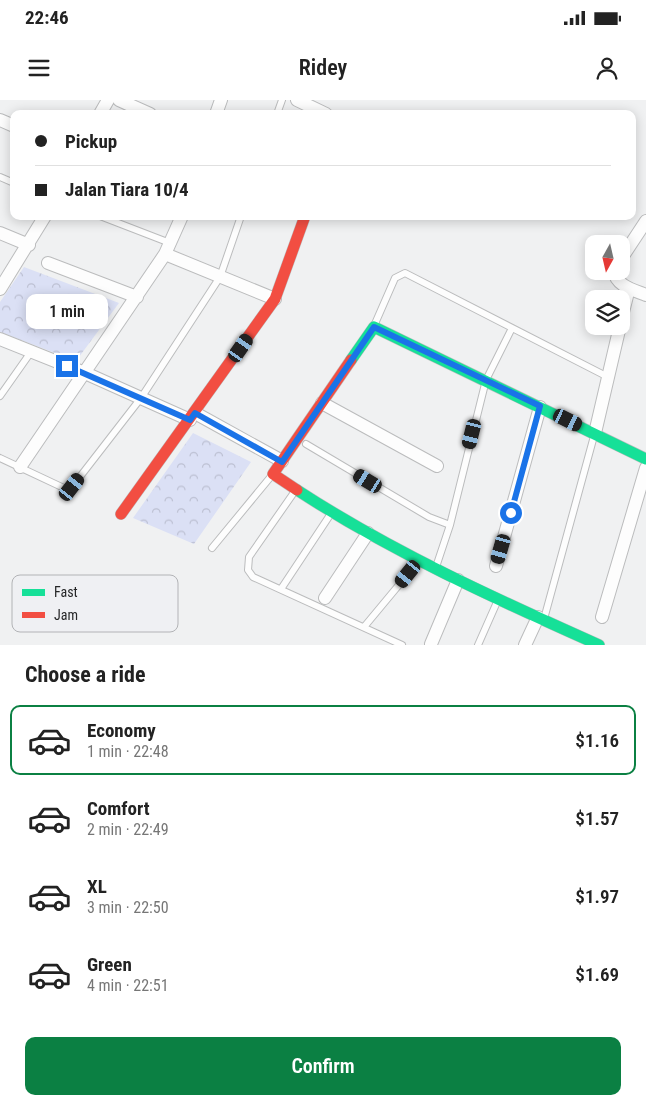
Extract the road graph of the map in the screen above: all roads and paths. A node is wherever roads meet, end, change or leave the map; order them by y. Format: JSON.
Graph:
{"nodes":[{"id":1,"x":119,"y":100,"type":"edge"},
{"id":2,"x":297,"y":100,"type":"edge"},
{"id":3,"x":141,"y":110,"type":"edge"},
{"id":4,"x":318,"y":110,"type":"edge"},
{"id":5,"x":43,"y":220,"type":"edge"},
{"id":6,"x":108,"y":220,"type":"edge"},
{"id":7,"x":180,"y":220,"type":"edge"},
{"id":8,"x":240,"y":220,"type":"edge"},
{"id":9,"x":304,"y":220,"type":"edge"},
{"id":10,"x":646,"y":221,"type":"edge"},
{"id":11,"x":0,"y":234,"type":"edge"},
{"id":12,"x":641,"y":237,"type":"edge"},
{"id":13,"x":29,"y":245,"type":"junction"},
{"id":14,"x":167,"y":248,"type":"junction"},
{"id":15,"x":630,"y":249,"type":"edge"},
{"id":16,"x":48,"y":264,"type":"dead end"},
{"id":17,"x":220,"y":277,"type":"junction"},
{"id":18,"x":618,"y":280,"type":"edge"},
{"id":19,"x":0,"y":288,"type":"edge"},
{"id":20,"x":628,"y":288,"type":"joint"},
{"id":21,"x":646,"y":295,"type":"edge"},
{"id":22,"x":137,"y":297,"type":"junction"},
{"id":23,"x":275,"y":299,"type":"junction"},
{"id":24,"x":374,"y":327,"type":"junction"},
{"id":25,"x":511,"y":330,"type":"junction"},
{"id":26,"x":618,"y":335,"type":"edge"},
{"id":27,"x":0,"y":339,"type":"edge"},
{"id":28,"x":31,"y":352,"type":"junction"},
{"id":29,"x":85,"y":373,"type":"junction"},
{"id":30,"x":608,"y":377,"type":"junction"},
{"id":31,"x":486,"y":380,"type":"junction"},
{"id":32,"x":0,"y":396,"type":"edge"},
{"id":33,"x":141,"y":398,"type":"junction"},
{"id":34,"x":322,"y":403,"type":"junction"},
{"id":35,"x":540,"y":406,"type":"junction"},
{"id":36,"x":192,"y":416,"type":"junction"},
{"id":37,"x":595,"y":433,"type":"junction"},
{"id":38,"x":306,"y":444,"type":"dead end"},
{"id":39,"x":0,"y":458,"type":"edge"},
{"id":40,"x":646,"y":459,"type":"edge"},
{"id":41,"x":282,"y":462,"type":"junction"},
{"id":42,"x":436,"y":466,"type":"dead end"},
{"id":43,"x":20,"y":467,"type":"junction"},
{"id":44,"x":646,"y":468,"type":"edge"},
{"id":45,"x":272,"y":474,"type":"junction"},
{"id":46,"x":296,"y":490,"type":"junction"},
{"id":47,"x":333,"y":511,"type":"junction"},
{"id":48,"x":121,"y":514,"type":"dead end"},
{"id":49,"x":450,"y":526,"type":"junction"},
{"id":50,"x":368,"y":534,"type":"junction"},
{"id":51,"x":212,"y":548,"type":"dead end"},
{"id":52,"x":419,"y":561,"type":"junction"},
{"id":53,"x":496,"y":566,"type":"dead end"},
{"id":54,"x":436,"y":569,"type":"junction"},
{"id":55,"x":458,"y":580,"type":"junction"},
{"id":56,"x":281,"y":589,"type":"junction"},
{"id":57,"x":325,"y":598,"type":"dead end"},
{"id":58,"x":499,"y":598,"type":"junction"},
{"id":59,"x":602,"y":617,"type":"dead end"},
{"id":60,"x":541,"y":619,"type":"junction"},
{"id":61,"x":364,"y":628,"type":"junction"},
{"id":62,"x":579,"y":641,"type":"edge"},
{"id":63,"x":431,"y":644,"type":"dead end"},
{"id":64,"x":402,"y":645,"type":"edge"},
{"id":65,"x":478,"y":645,"type":"edge"},
{"id":66,"x":525,"y":645,"type":"edge"},
{"id":67,"x":599,"y":645,"type":"edge"}],
"edges":[{"from":1,"to":3,"type":"street"},
{"from":2,"to":4,"type":"street"},
{"from":5,"to":13,"type":"street"},
{"from":6,"to":14,"type":"lane"},
{"from":7,"to":14,"type":"street"},
{"from":8,"to":17,"type":"lane"},
{"from":9,"to":23,"type":"street"},
{"from":10,"to":12,"type":"street"},
{"from":11,"to":13,"type":"street"},
{"from":12,"to":15,"type":"street"},
{"from":13,"to":19,"type":"street"},
{"from":14,"to":17,"type":"street"},
{"from":14,"to":22,"type":"street"},
{"from":16,"to":22,"type":"street"},
{"from":17,"to":23,"type":"street"},
{"from":17,"to":33,"type":"lane"},
{"from":18,"to":20,"type":"street"},
{"from":20,"to":21,"type":"street"},
{"from":22,"to":29,"type":"street"},
{"from":23,"to":36,"type":"street"},
{"from":24,"to":25,"type":"lane"},
{"from":24,"to":31,"type":"street"},
{"from":24,"to":34,"type":"street"},
{"from":25,"to":30,"type":"lane"},
{"from":25,"to":31,"type":"lane"},
{"from":26,"to":30,"type":"street"},
{"from":27,"to":28,"type":"street"},
{"from":28,"to":29,"type":"street"},
{"from":28,"to":32,"type":"lane"},
{"from":29,"to":33,"type":"street"},
{"from":29,"to":43,"type":"street"},
{"from":30,"to":37,"type":"street"},
{"from":31,"to":35,"type":"street"},
{"from":31,"to":49,"type":"lane"},
{"from":33,"to":36,"type":"street"},
{"from":33,"to":43,"type":"lane"},
{"from":34,"to":41,"type":"street"},
{"from":34,"to":42,"type":"street"},
{"from":35,"to":37,"type":"street"},
{"from":35,"to":53,"type":"street"},
{"from":36,"to":41,"type":"street"},
{"from":36,"to":48,"type":"street"},
{"from":37,"to":40,"type":"street"},
{"from":37,"to":60,"type":"lane"},
{"from":38,"to":49,"type":"lane"},
{"from":39,"to":43,"type":"lane"},
{"from":41,"to":45,"type":"street"},
{"from":44,"to":59,"type":"street"},
{"from":45,"to":46,"type":"street"},
{"from":45,"to":51,"type":"lane"},
{"from":46,"to":47,"type":"street"},
{"from":46,"to":56,"type":"lane"},
{"from":47,"to":50,"type":"street"},
{"from":47,"to":56,"type":"lane"},
{"from":49,"to":54,"type":"lane"},
{"from":50,"to":52,"type":"street"},
{"from":50,"to":57,"type":"street"},
{"from":52,"to":54,"type":"street"},
{"from":52,"to":61,"type":"lane"},
{"from":54,"to":55,"type":"street"},
{"from":55,"to":58,"type":"street"},
{"from":55,"to":63,"type":"street"},
{"from":56,"to":61,"type":"lane"},
{"from":58,"to":60,"type":"street"},
{"from":58,"to":65,"type":"lane"},
{"from":60,"to":62,"type":"street"},
{"from":60,"to":66,"type":"street"},
{"from":61,"to":64,"type":"lane"},
{"from":62,"to":67,"type":"street"}]}
